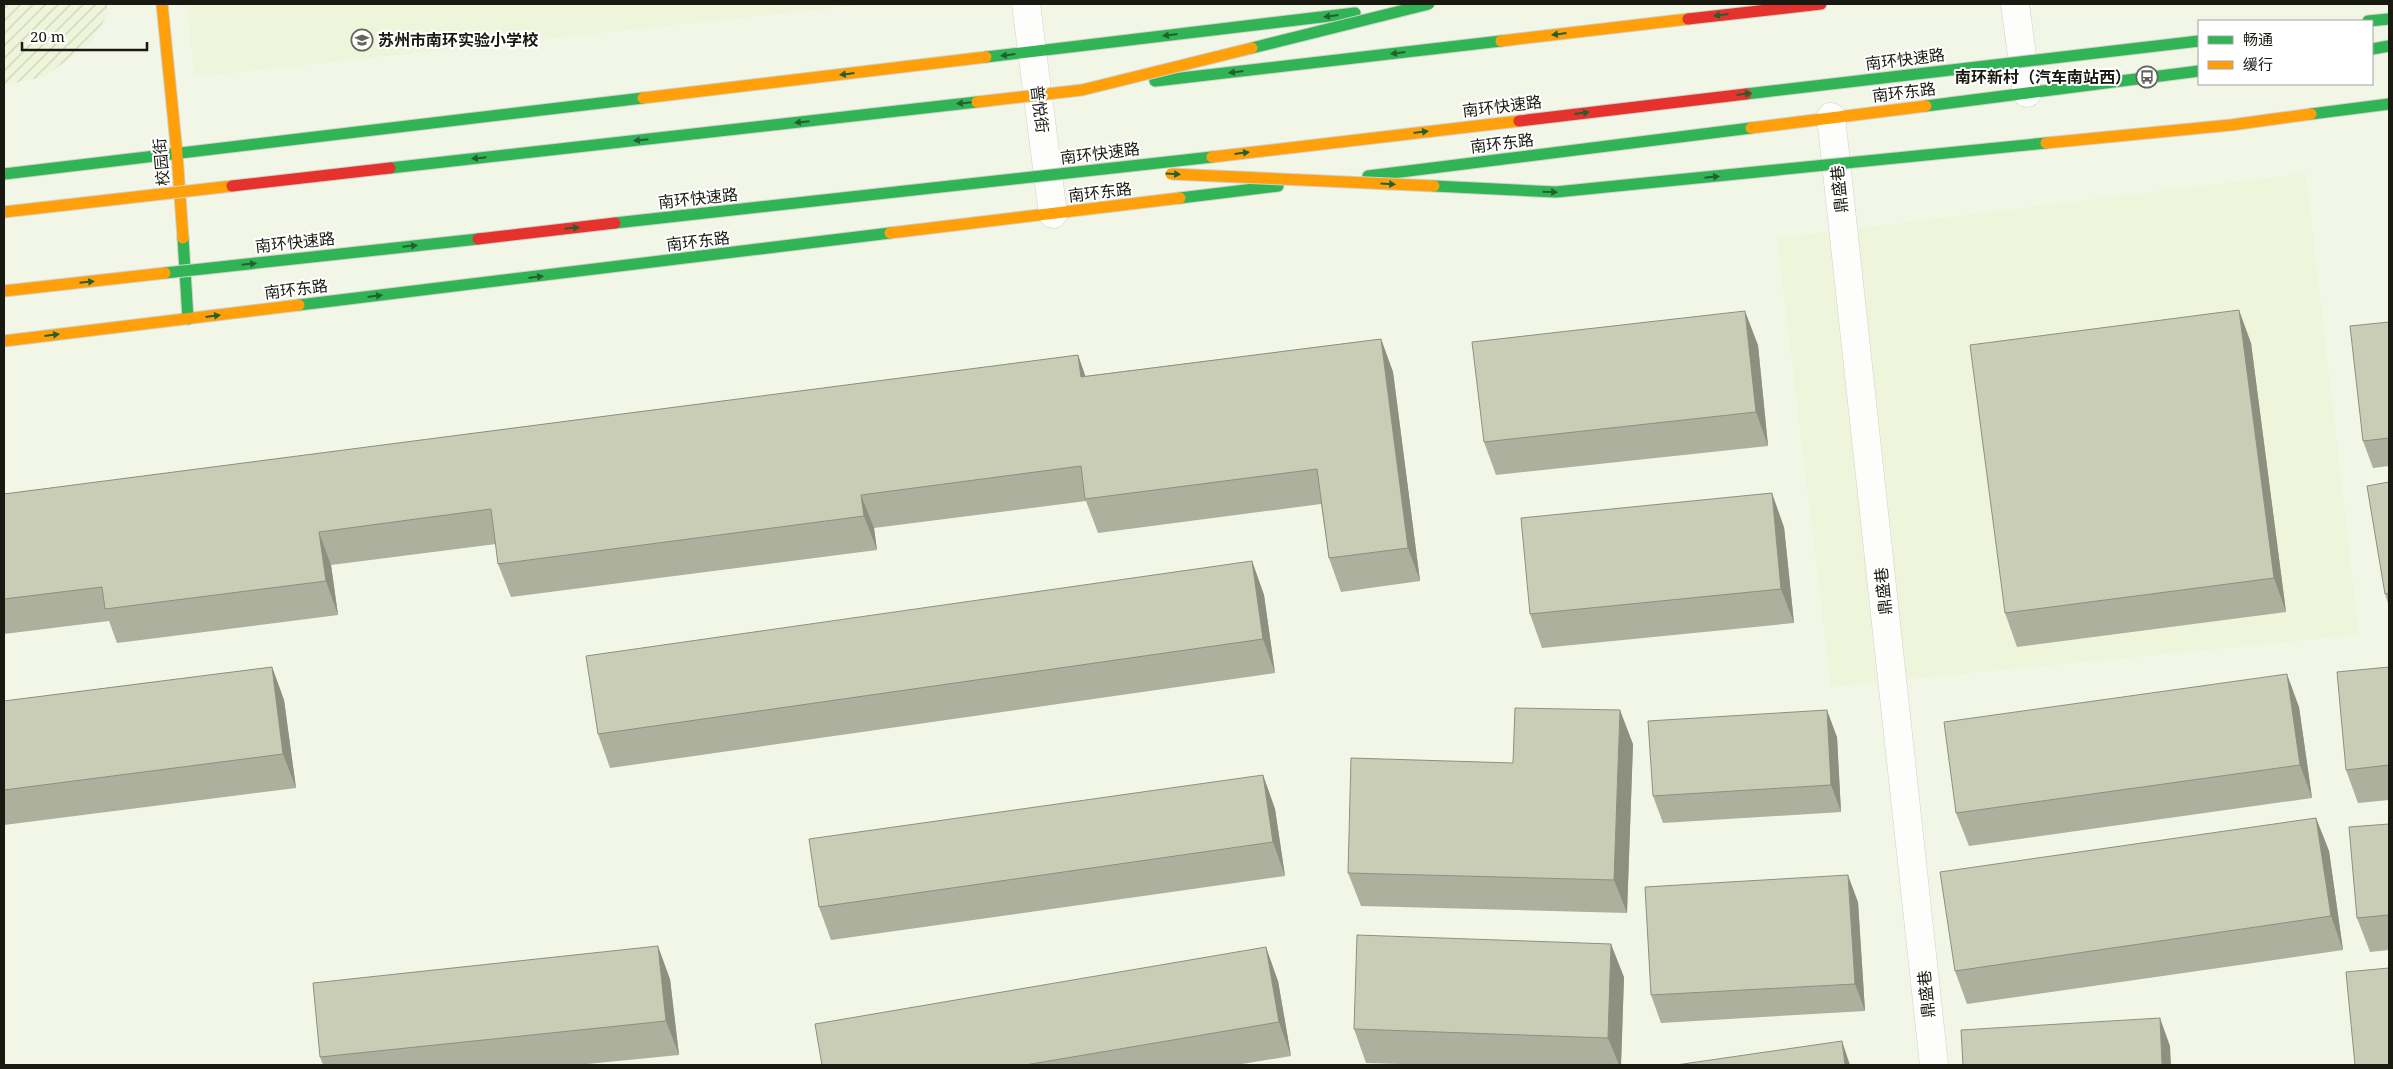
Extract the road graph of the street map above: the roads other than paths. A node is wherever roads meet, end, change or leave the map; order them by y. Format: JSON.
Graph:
{"nodes":[{"id":1,"x":162,"y":4,"type":"edge"},
{"id":2,"x":1026,"y":4,"type":"edge"},
{"id":3,"x":1430,"y":4,"type":"edge"},
{"id":4,"x":1821,"y":4,"type":"edge"},
{"id":5,"x":2016,"y":4,"type":"edge"},
{"id":6,"x":2389,"y":19,"type":"edge"},
{"id":7,"x":2373,"y":21,"type":"edge"},
{"id":8,"x":2198,"y":41,"type":"edge"},
{"id":9,"x":1033,"y":52,"type":"junction"},
{"id":10,"x":2198,"y":71,"type":"edge"},
{"id":11,"x":1082,"y":90,"type":"junction"},
{"id":12,"x":2027,"y":93,"type":"junction"},
{"id":13,"x":2389,"y":104,"type":"edge"},
{"id":14,"x":1831,"y":117,"type":"junction"},
{"id":15,"x":177,"y":154,"type":"junction"},
{"id":16,"x":1089,"y":171,"type":"junction"},
{"id":17,"x":4,"y":174,"type":"edge"},
{"id":18,"x":4,"y":212,"type":"edge"},
{"id":19,"x":1054,"y":214,"type":"junction"},
{"id":20,"x":4,"y":291,"type":"edge"},
{"id":21,"x":188,"y":319,"type":"junction"},
{"id":22,"x":4,"y":341,"type":"edge"},
{"id":23,"x":1934,"y":1065,"type":"edge"}],
"edges":[{"from":1,"to":15,"type":"main road","name":"校园街"},
{"from":2,"to":9,"type":"street","name":"普悦街"},
{"from":3,"to":9,"type":"main road","one_way":true},
{"from":3,"to":11,"type":"main road","bridge":true},
{"from":4,"to":11,"type":"main road","one_way":true,"bridge":true},
{"from":5,"to":12,"type":"street"},
{"from":6,"to":7,"type":"main road"},
{"from":16,"to":8,"type":"main road","name":"南环快速路","one_way":true,"bridge":true},
{"from":9,"to":15,"type":"main road","one_way":true},
{"from":9,"to":19,"type":"street","name":"普悦街"},
{"from":10,"to":12,"type":"main road","name":"南环东路"},
{"from":11,"to":18,"type":"main road","one_way":true,"bridge":true},
{"from":12,"to":14,"type":"main road","name":"南环东路"},
{"from":16,"to":13,"type":"main road","one_way":true,"bridge":true},
{"from":14,"to":19,"type":"main road","name":"南环东路"},
{"from":14,"to":23,"type":"street","name":"鼎盛巷"},
{"from":15,"to":17,"type":"main road"},
{"from":15,"to":21,"type":"main road","name":"校园街"},
{"from":20,"to":16,"type":"main road","name":"南环快速路","one_way":true,"bridge":true},
{"from":21,"to":19,"type":"main road","name":"南环东路","one_way":true},
{"from":22,"to":21,"type":"main road","name":"南环东路","one_way":true}]}
